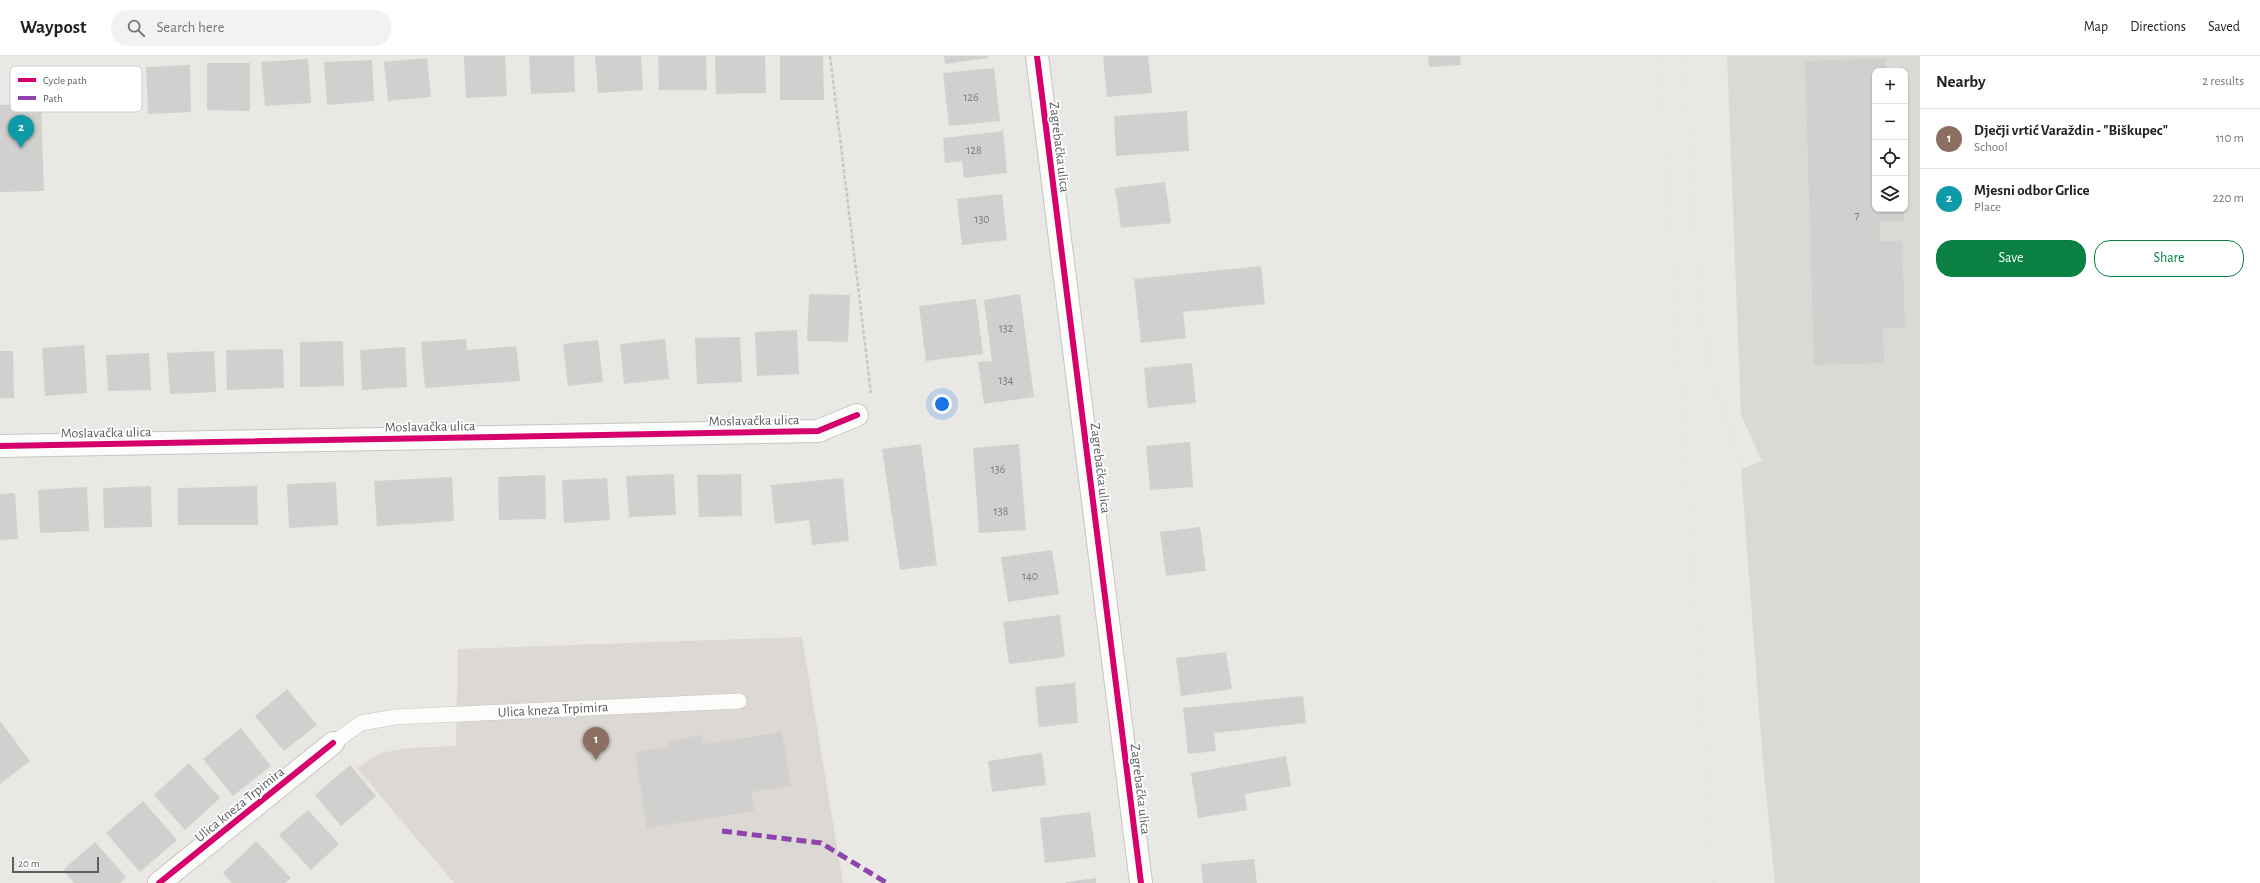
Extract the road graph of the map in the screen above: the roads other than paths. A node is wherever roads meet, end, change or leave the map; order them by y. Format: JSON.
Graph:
{"nodes":[{"id":1,"x":1037,"y":56,"type":"edge"},
{"id":2,"x":857,"y":416,"type":"road end"},
{"id":3,"x":0,"y":446,"type":"edge"},
{"id":4,"x":739,"y":701,"type":"dead end"},
{"id":5,"x":334,"y":743,"type":"joint"},
{"id":6,"x":159,"y":883,"type":"edge"},
{"id":7,"x":1141,"y":883,"type":"edge"}],
"edges":[{"from":1,"to":7,"type":"street","name":"Zagrebačka ulica"},
{"from":2,"to":3,"type":"street","name":"Moslavačka ulica"},
{"from":4,"to":5,"type":"lane","name":"Ulica kneza Trpimira"},
{"from":5,"to":6,"type":"street","name":"Ulica kneza Trpimira"}]}
